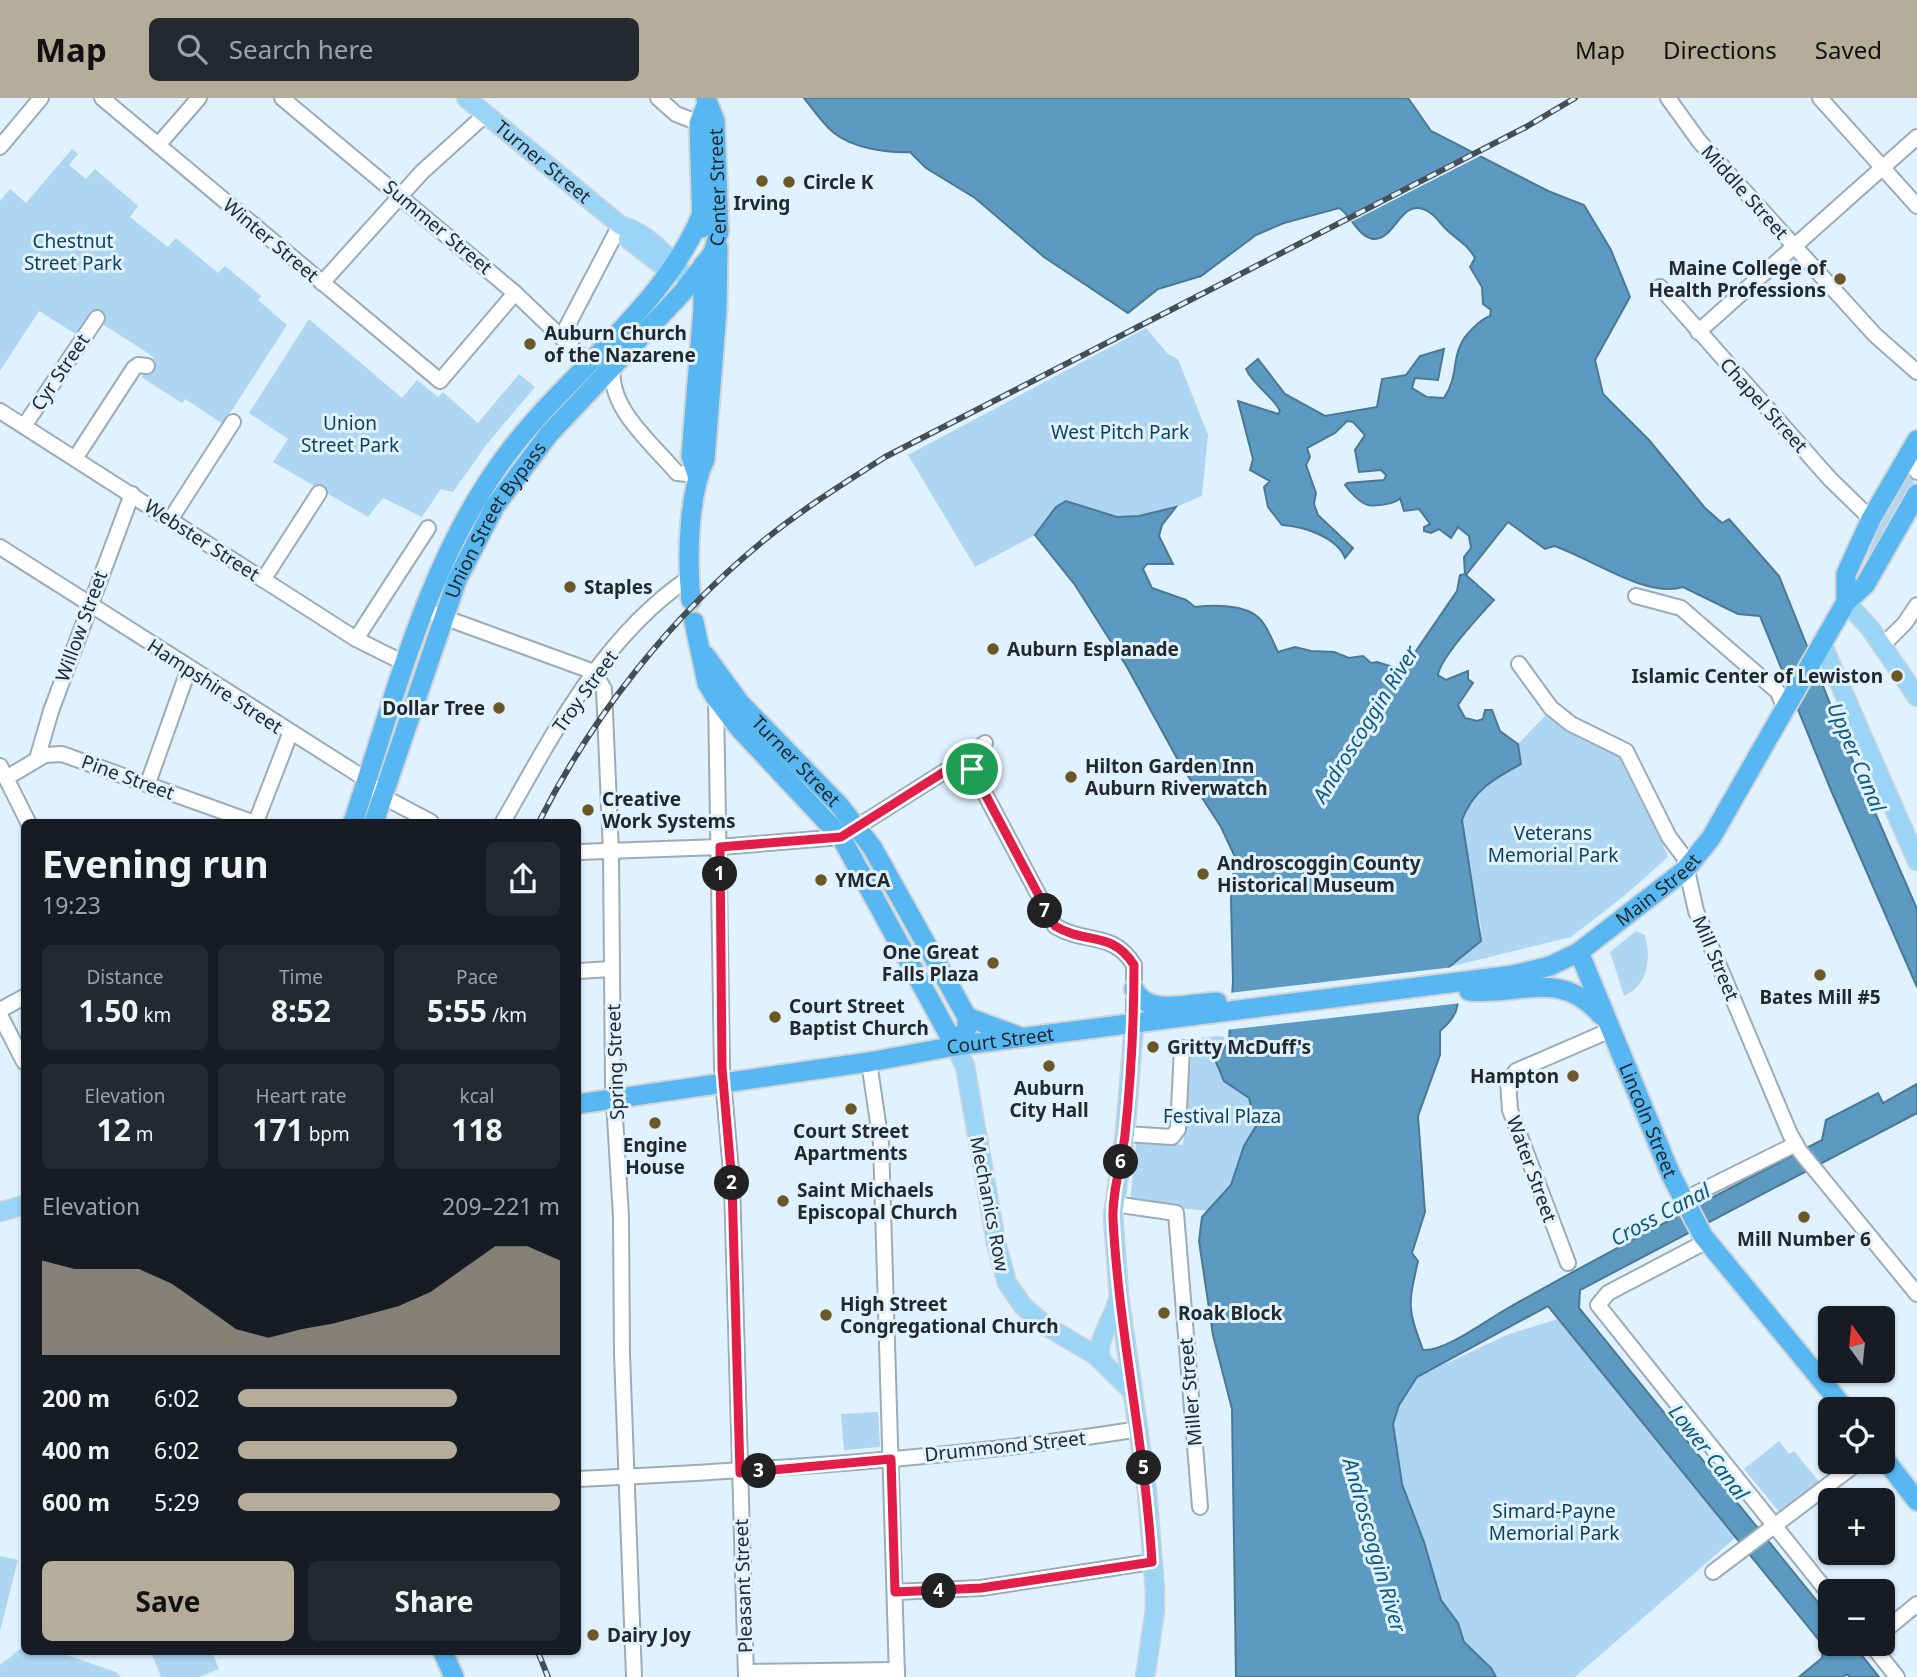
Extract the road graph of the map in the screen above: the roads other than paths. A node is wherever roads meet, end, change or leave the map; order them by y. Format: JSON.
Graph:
{"nodes":[{"id":1,"x":41,"y":98,"type":"edge"},
{"id":2,"x":102,"y":98,"type":"edge"},
{"id":3,"x":199,"y":98,"type":"edge"},
{"id":4,"x":282,"y":98,"type":"edge"},
{"id":5,"x":466,"y":98,"type":"edge"},
{"id":6,"x":658,"y":98,"type":"edge"},
{"id":7,"x":1668,"y":98,"type":"edge"},
{"id":8,"x":1820,"y":98,"type":"edge"},
{"id":9,"x":706,"y":101,"type":"edge"},
{"id":10,"x":485,"y":115,"type":"junction"},
{"id":11,"x":699,"y":123,"type":"junction"},
{"id":12,"x":1917,"y":137,"type":"edge"},
{"id":13,"x":158,"y":145,"type":"junction"},
{"id":14,"x":0,"y":147,"type":"edge"},
{"id":15,"x":1882,"y":167,"type":"junction"},
{"id":16,"x":400,"y":196,"type":"junction"},
{"id":17,"x":1917,"y":206,"type":"edge"},
{"id":18,"x":701,"y":216,"type":"junction"},
{"id":19,"x":620,"y":225,"type":"junction"},
{"id":20,"x":719,"y":232,"type":"junction"},
{"id":21,"x":1795,"y":247,"type":"junction"},
{"id":22,"x":674,"y":267,"type":"junction"},
{"id":23,"x":322,"y":283,"type":"junction"},
{"id":24,"x":1660,"y":287,"type":"dead end"},
{"id":25,"x":703,"y":289,"type":"junction"},
{"id":26,"x":515,"y":293,"type":"junction"},
{"id":27,"x":97,"y":318,"type":"dead end"},
{"id":28,"x":1698,"y":332,"type":"junction"},
{"id":29,"x":562,"y":336,"type":"junction"},
{"id":30,"x":588,"y":363,"type":"junction"},
{"id":31,"x":613,"y":365,"type":"junction"},
{"id":32,"x":147,"y":366,"type":"dead end"},
{"id":33,"x":1917,"y":372,"type":"edge"},
{"id":34,"x":616,"y":401,"type":"junction"},
{"id":35,"x":577,"y":404,"type":"junction"},
{"id":36,"x":0,"y":411,"type":"edge"},
{"id":37,"x":233,"y":422,"type":"dead end"},
{"id":38,"x":24,"y":426,"type":"junction"},
{"id":39,"x":1914,"y":456,"type":"edge"},
{"id":40,"x":76,"y":457,"type":"junction"},
{"id":41,"x":697,"y":475,"type":"junction"},
{"id":42,"x":319,"y":493,"type":"dead end"},
{"id":43,"x":132,"y":494,"type":"junction"},
{"id":44,"x":1917,"y":494,"type":"edge"},
{"id":45,"x":1871,"y":519,"type":"junction"},
{"id":46,"x":170,"y":520,"type":"junction"},
{"id":47,"x":428,"y":528,"type":"dead end"},
{"id":48,"x":0,"y":547,"type":"edge"},
{"id":49,"x":689,"y":578,"type":"junction"},
{"id":50,"x":263,"y":580,"type":"junction"},
{"id":51,"x":1636,"y":596,"type":"dead end"},
{"id":52,"x":691,"y":600,"type":"dead end"},
{"id":53,"x":1846,"y":602,"type":"junction"},
{"id":54,"x":89,"y":604,"type":"junction"},
{"id":55,"x":1917,"y":605,"type":"edge"},
{"id":56,"x":424,"y":610,"type":"junction"},
{"id":57,"x":444,"y":617,"type":"junction"},
{"id":58,"x":694,"y":622,"type":"dead end"},
{"id":59,"x":356,"y":639,"type":"junction"},
{"id":60,"x":1881,"y":647,"type":"junction"},
{"id":61,"x":700,"y":649,"type":"junction"},
{"id":62,"x":1819,"y":652,"type":"junction"},
{"id":63,"x":406,"y":664,"type":"junction"},
{"id":64,"x":1519,"y":664,"type":"dead end"},
{"id":65,"x":189,"y":668,"type":"junction"},
{"id":66,"x":594,"y":673,"type":"junction"},
{"id":67,"x":1917,"y":697,"type":"edge"},
{"id":68,"x":716,"y":698,"type":"junction"},
{"id":69,"x":1787,"y":705,"type":"junction"},
{"id":70,"x":290,"y":734,"type":"junction"},
{"id":71,"x":985,"y":743,"type":"dead end"},
{"id":72,"x":966,"y":758,"type":"junction"},
{"id":73,"x":37,"y":759,"type":"junction"},
{"id":74,"x":3,"y":772,"type":"edge"},
{"id":75,"x":367,"y":780,"type":"junction"},
{"id":76,"x":148,"y":783,"type":"junction"},
{"id":77,"x":382,"y":796,"type":"junction"},
{"id":78,"x":26,"y":819,"type":"edge"},
{"id":79,"x":246,"y":819,"type":"edge"},
{"id":80,"x":255,"y":819,"type":"edge"},
{"id":81,"x":353,"y":819,"type":"edge"},
{"id":82,"x":374,"y":819,"type":"edge"},
{"id":83,"x":425,"y":819,"type":"edge"},
{"id":84,"x":505,"y":819,"type":"edge"},
{"id":85,"x":848,"y":831,"type":"junction"},
{"id":86,"x":720,"y":847,"type":"junction"},
{"id":87,"x":581,"y":852,"type":"edge"},
{"id":88,"x":611,"y":852,"type":"junction"},
{"id":89,"x":1917,"y":861,"type":"edge"},
{"id":90,"x":1685,"y":870,"type":"junction"},
{"id":91,"x":1579,"y":952,"type":"junction"},
{"id":92,"x":1129,"y":957,"type":"junction"},
{"id":93,"x":611,"y":969,"type":"junction"},
{"id":94,"x":581,"y":971,"type":"edge"},
{"id":95,"x":1488,"y":985,"type":"junction"},
{"id":96,"x":1134,"y":989,"type":"junction"},
{"id":97,"x":1339,"y":997,"type":"joint"},
{"id":98,"x":21,"y":999,"type":"edge"},
{"id":99,"x":1205,"y":1009,"type":"junction"},
{"id":100,"x":0,"y":1012,"type":"edge"},
{"id":101,"x":967,"y":1017,"type":"junction"},
{"id":102,"x":1134,"y":1025,"type":"junction"},
{"id":103,"x":1613,"y":1029,"type":"junction"},
{"id":104,"x":1022,"y":1038,"type":"junction"},
{"id":105,"x":955,"y":1046,"type":"junction"},
{"id":106,"x":1182,"y":1048,"type":"dead end"},
{"id":107,"x":21,"y":1056,"type":"edge"},
{"id":108,"x":869,"y":1062,"type":"junction"},
{"id":109,"x":725,"y":1082,"type":"junction"},
{"id":110,"x":615,"y":1100,"type":"junction"},
{"id":111,"x":581,"y":1104,"type":"edge"},
{"id":112,"x":1125,"y":1134,"type":"junction"},
{"id":113,"x":1797,"y":1147,"type":"junction"},
{"id":114,"x":1684,"y":1203,"type":"junction"},
{"id":115,"x":1114,"y":1204,"type":"junction"},
{"id":116,"x":21,"y":1206,"type":"edge"},
{"id":117,"x":0,"y":1212,"type":"edge"},
{"id":118,"x":1705,"y":1239,"type":"junction"},
{"id":119,"x":1568,"y":1263,"type":"dead end"},
{"id":120,"x":1917,"y":1294,"type":"edge"},
{"id":121,"x":1119,"y":1296,"type":"junction"},
{"id":122,"x":1128,"y":1354,"type":"junction"},
{"id":123,"x":1101,"y":1360,"type":"junction"},
{"id":124,"x":1131,"y":1390,"type":"junction"},
{"id":125,"x":1835,"y":1397,"type":"edge"},
{"id":126,"x":1139,"y":1429,"type":"junction"},
{"id":127,"x":891,"y":1459,"type":"junction"},
{"id":128,"x":740,"y":1473,"type":"junction"},
{"id":129,"x":1895,"y":1473,"type":"edge"},
{"id":130,"x":1842,"y":1474,"type":"edge"},
{"id":131,"x":626,"y":1477,"type":"junction"},
{"id":132,"x":581,"y":1479,"type":"edge"},
{"id":133,"x":1917,"y":1501,"type":"edge"},
{"id":134,"x":1200,"y":1507,"type":"dead end"},
{"id":135,"x":1770,"y":1527,"type":"junction"},
{"id":136,"x":1152,"y":1562,"type":"junction"},
{"id":137,"x":1713,"y":1572,"type":"dead end"},
{"id":138,"x":1818,"y":1581,"type":"edge"},
{"id":139,"x":895,"y":1592,"type":"junction"},
{"id":140,"x":1917,"y":1604,"type":"edge"},
{"id":141,"x":1895,"y":1622,"type":"edge"},
{"id":142,"x":444,"y":1655,"type":"edge"},
{"id":143,"x":1880,"y":1656,"type":"edge"},
{"id":144,"x":897,"y":1673,"type":"edge"},
{"id":145,"x":746,"y":1675,"type":"edge"},
{"id":146,"x":454,"y":1677,"type":"edge"},
{"id":147,"x":634,"y":1677,"type":"edge"},
{"id":148,"x":1145,"y":1677,"type":"edge"},
{"id":149,"x":1897,"y":1677,"type":"edge"}],
"edges":[{"from":1,"to":14,"type":"street"},
{"from":2,"to":13,"type":"street","name":"Winter Street"},
{"from":3,"to":13,"type":"street"},
{"from":4,"to":16,"type":"street","name":"Summer Street"},
{"from":5,"to":10,"type":"main road","name":"Turner Street"},
{"from":6,"to":11,"type":"street"},
{"from":7,"to":21,"type":"street","name":"Middle Street"},
{"from":8,"to":15,"type":"street"},
{"from":9,"to":11,"type":"highway","name":"Center Street"},
{"from":9,"to":20,"type":"highway","name":"Center Street"},
{"from":10,"to":16,"type":"street"},
{"from":10,"to":19,"type":"main road","name":"Turner Street"},
{"from":11,"to":18,"type":"highway","name":"Center Street"},
{"from":12,"to":15,"type":"street"},
{"from":13,"to":23,"type":"street","name":"Winter Street"},
{"from":15,"to":17,"type":"street"},
{"from":15,"to":21,"type":"street"},
{"from":16,"to":23,"type":"street"},
{"from":16,"to":26,"type":"street","name":"Summer Street"},
{"from":18,"to":22,"type":"highway","name":"Center Street"},
{"from":18,"to":25,"type":"highway"},
{"from":19,"to":22,"type":"main road","name":"Turner Street"},
{"from":19,"to":29,"type":"street"},
{"from":20,"to":25,"type":"highway"},
{"from":20,"to":25,"type":"highway","name":"Center Street"},
{"from":21,"to":28,"type":"street"},
{"from":21,"to":33,"type":"street","name":"Middle Street"},
{"from":22,"to":25,"type":"main road","name":"Turner Street"},
{"from":22,"to":30,"type":"highway","name":"Union Street Bypass"},
{"from":23,"to":26,"type":"street","name":"Winter Street"},
{"from":24,"to":28,"type":"street","name":"Chapel Street"},
{"from":25,"to":31,"type":"highway","name":"Union Street Bypass"},
{"from":25,"to":41,"type":"highway"},
{"from":26,"to":29,"type":"street","name":"Summer Street"},
{"from":27,"to":38,"type":"street","name":"Cyr Street"},
{"from":28,"to":45,"type":"street","name":"Chapel Street"},
{"from":29,"to":30,"type":"street","name":"Summer Street"},
{"from":30,"to":56,"type":"highway","name":"Union Street Bypass"},
{"from":31,"to":34,"type":"street"},
{"from":31,"to":35,"type":"highway","name":"Union Street Bypass"},
{"from":32,"to":40,"type":"street"},
{"from":34,"to":35,"type":"street"},
{"from":34,"to":41,"type":"street"},
{"from":35,"to":57,"type":"highway","name":"Union Street Bypass"},
{"from":36,"to":38,"type":"street","name":"Webster Street"},
{"from":37,"to":46,"type":"street"},
{"from":38,"to":40,"type":"street","name":"Webster Street"},
{"from":39,"to":45,"type":"highway","name":"Main Street"},
{"from":40,"to":43,"type":"street","name":"Webster Street"},
{"from":41,"to":49,"type":"highway"},
{"from":42,"to":50,"type":"street"},
{"from":43,"to":46,"type":"street","name":"Webster Street"},
{"from":43,"to":54,"type":"street","name":"Willow Street"},
{"from":44,"to":53,"type":"highway","name":"Main Street"},
{"from":45,"to":53,"type":"highway","name":"Main Street"},
{"from":46,"to":50,"type":"street","name":"Webster Street"},
{"from":47,"to":59,"type":"street"},
{"from":48,"to":54,"type":"street","name":"Hampshire Street"},
{"from":49,"to":52,"type":"highway"},
{"from":49,"to":66,"type":"street","name":"Troy Street"},
{"from":50,"to":59,"type":"street","name":"Webster Street"},
{"from":51,"to":69,"type":"street"},
{"from":53,"to":60,"type":"main road"},
{"from":53,"to":62,"type":"highway","name":"Main Street"},
{"from":54,"to":65,"type":"street","name":"Hampshire Street"},
{"from":54,"to":73,"type":"street","name":"Willow Street"},
{"from":55,"to":60,"type":"street"},
{"from":56,"to":57,"type":"street"},
{"from":56,"to":63,"type":"highway","name":"Union Street Bypass"},
{"from":57,"to":66,"type":"street"},
{"from":57,"to":77,"type":"highway","name":"Union Street Bypass"},
{"from":58,"to":61,"type":"highway","name":"Turner Street"},
{"from":59,"to":63,"type":"street","name":"Webster Street"},
{"from":60,"to":67,"type":"main road"},
{"from":61,"to":68,"type":"highway","name":"Turner Street"},
{"from":61,"to":85,"type":"highway","name":"Turner Street"},
{"from":62,"to":69,"type":"highway","name":"Main Street"},
{"from":62,"to":89,"type":"main road"},
{"from":63,"to":75,"type":"highway","name":"Union Street Bypass"},
{"from":64,"to":90,"type":"street","name":"Mill Street"},
{"from":65,"to":70,"type":"street","name":"Hampshire Street"},
{"from":65,"to":76,"type":"street"},
{"from":66,"to":84,"type":"street","name":"Troy Street"},
{"from":66,"to":88,"type":"street","name":"Spring Street"},
{"from":68,"to":85,"type":"highway","name":"Turner Street"},
{"from":68,"to":86,"type":"street","name":"Pleasant Street"},
{"from":69,"to":90,"type":"highway","name":"Main Street"},
{"from":70,"to":75,"type":"street","name":"Hampshire Street"},
{"from":70,"to":80,"type":"street"},
{"from":71,"to":72,"type":"street"},
{"from":72,"to":85,"type":"street"},
{"from":72,"to":92,"type":"street"},
{"from":73,"to":74,"type":"street","name":"Pine Street"},
{"from":73,"to":76,"type":"street","name":"Pine Street"},
{"from":74,"to":78,"type":"street"},
{"from":75,"to":77,"type":"street","name":"Hampshire Street"},
{"from":75,"to":81,"type":"highway","name":"Union Street Bypass"},
{"from":76,"to":79,"type":"street","name":"Pine Street"},
{"from":77,"to":82,"type":"highway","name":"Union Street Bypass"},
{"from":77,"to":83,"type":"street","name":"Hampshire Street"},
{"from":85,"to":86,"type":"street"},
{"from":85,"to":101,"type":"highway","name":"Turner Street"},
{"from":85,"to":105,"type":"highway","name":"Turner Street"},
{"from":86,"to":88,"type":"street"},
{"from":86,"to":109,"type":"street","name":"Pleasant Street"},
{"from":87,"to":88,"type":"street"},
{"from":88,"to":93,"type":"street","name":"Spring Street"},
{"from":90,"to":91,"type":"highway","name":"Main Street"},
{"from":90,"to":113,"type":"street","name":"Mill Street"},
{"from":91,"to":95,"type":"highway","name":"Main Street"},
{"from":91,"to":103,"type":"highway","name":"Lincoln Street"},
{"from":92,"to":96,"type":"street"},
{"from":92,"to":102,"type":"street"},
{"from":93,"to":94,"type":"street"},
{"from":93,"to":110,"type":"street","name":"Spring Street"},
{"from":95,"to":97,"type":"highway","name":"Main Street"},
{"from":95,"to":103,"type":"highway"},
{"from":96,"to":99,"type":"highway"},
{"from":96,"to":102,"type":"street"},
{"from":97,"to":99,"type":"highway","name":"Court Street"},
{"from":98,"to":100,"type":"street"},
{"from":99,"to":102,"type":"highway","name":"Court Street"},
{"from":100,"to":107,"type":"street"},
{"from":101,"to":104,"type":"highway"},
{"from":101,"to":105,"type":"highway"},
{"from":102,"to":104,"type":"highway","name":"Court Street"},
{"from":102,"to":112,"type":"main road"},
{"from":103,"to":114,"type":"highway","name":"Lincoln Street"},
{"from":103,"to":119,"type":"street","name":"Water Street"},
{"from":104,"to":105,"type":"highway","name":"Court Street"},
{"from":105,"to":108,"type":"highway","name":"Court Street"},
{"from":105,"to":123,"type":"main road","name":"Mechanics Row"},
{"from":106,"to":112,"type":"street"},
{"from":108,"to":109,"type":"highway","name":"Court Street"},
{"from":108,"to":127,"type":"street"},
{"from":109,"to":110,"type":"highway","name":"Court Street"},
{"from":109,"to":128,"type":"street","name":"Pleasant Street"},
{"from":110,"to":111,"type":"highway","name":"Court Street"},
{"from":110,"to":131,"type":"street","name":"Spring Street"},
{"from":112,"to":115,"type":"main road"},
{"from":113,"to":114,"type":"street"},
{"from":113,"to":120,"type":"street","name":"Mill Street"},
{"from":114,"to":118,"type":"highway","name":"Lincoln Street"},
{"from":115,"to":121,"type":"main road"},
{"from":115,"to":134,"type":"street","name":"Miller Street"},
{"from":116,"to":117,"type":"main road"},
{"from":118,"to":125,"type":"highway","name":"Lincoln Street"},
{"from":118,"to":135,"type":"street"},
{"from":121,"to":122,"type":"main road"},
{"from":121,"to":123,"type":"main road"},
{"from":122,"to":123,"type":"main road"},
{"from":122,"to":124,"type":"main road"},
{"from":123,"to":124,"type":"main road"},
{"from":124,"to":126,"type":"main road"},
{"from":126,"to":127,"type":"street","name":"Drummond Street"},
{"from":126,"to":136,"type":"main road"},
{"from":127,"to":128,"type":"street","name":"Drummond Street"},
{"from":127,"to":139,"type":"street"},
{"from":128,"to":131,"type":"street","name":"Drummond Street"},
{"from":128,"to":145,"type":"street","name":"Pleasant Street"},
{"from":129,"to":133,"type":"highway"},
{"from":130,"to":135,"type":"street"},
{"from":131,"to":132,"type":"street","name":"Drummond Street"},
{"from":131,"to":147,"type":"street","name":"Spring Street"},
{"from":135,"to":137,"type":"street"},
{"from":135,"to":138,"type":"street"},
{"from":136,"to":139,"type":"street"},
{"from":136,"to":148,"type":"main road"},
{"from":139,"to":144,"type":"street"},
{"from":140,"to":141,"type":"street"},
{"from":142,"to":146,"type":"highway"},
{"from":143,"to":149,"type":"street"},
{"from":144,"to":145,"type":"street"}]}
